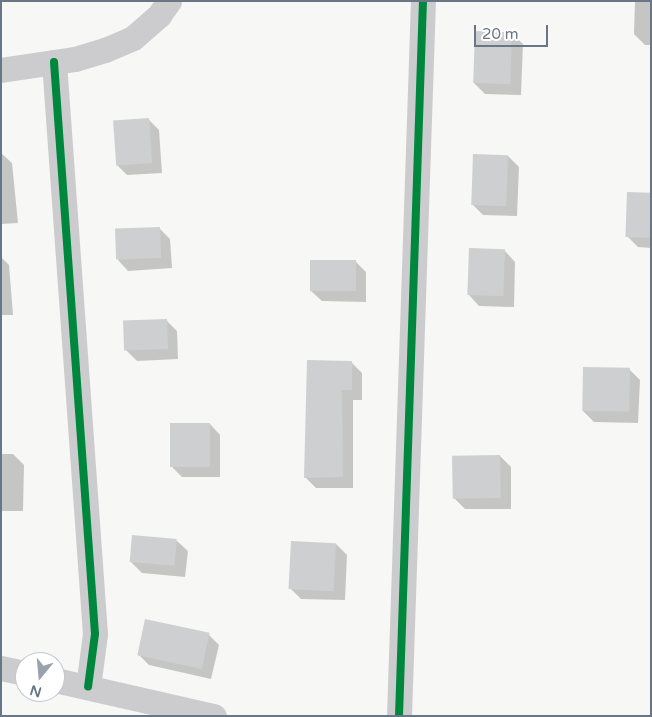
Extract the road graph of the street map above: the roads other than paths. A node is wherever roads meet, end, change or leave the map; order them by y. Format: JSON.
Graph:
{"nodes":[{"id":1,"x":169,"y":1,"type":"edge"},
{"id":2,"x":424,"y":1,"type":"edge"},
{"id":3,"x":54,"y":62,"type":"junction"},
{"id":4,"x":1,"y":70,"type":"edge"},
{"id":5,"x":1,"y":668,"type":"edge"},
{"id":6,"x":15,"y":671,"type":"edge"},
{"id":7,"x":65,"y":682,"type":"edge"},
{"id":8,"x":88,"y":687,"type":"junction"},
{"id":9,"x":214,"y":716,"type":"edge"},
{"id":10,"x":399,"y":716,"type":"edge"}],
"edges":[{"from":1,"to":3,"type":"street"},
{"from":2,"to":10,"type":"street"},
{"from":3,"to":4,"type":"street"},
{"from":3,"to":8,"type":"street"},
{"from":5,"to":6,"type":"street"},
{"from":7,"to":8,"type":"street"},
{"from":8,"to":9,"type":"street"}]}
